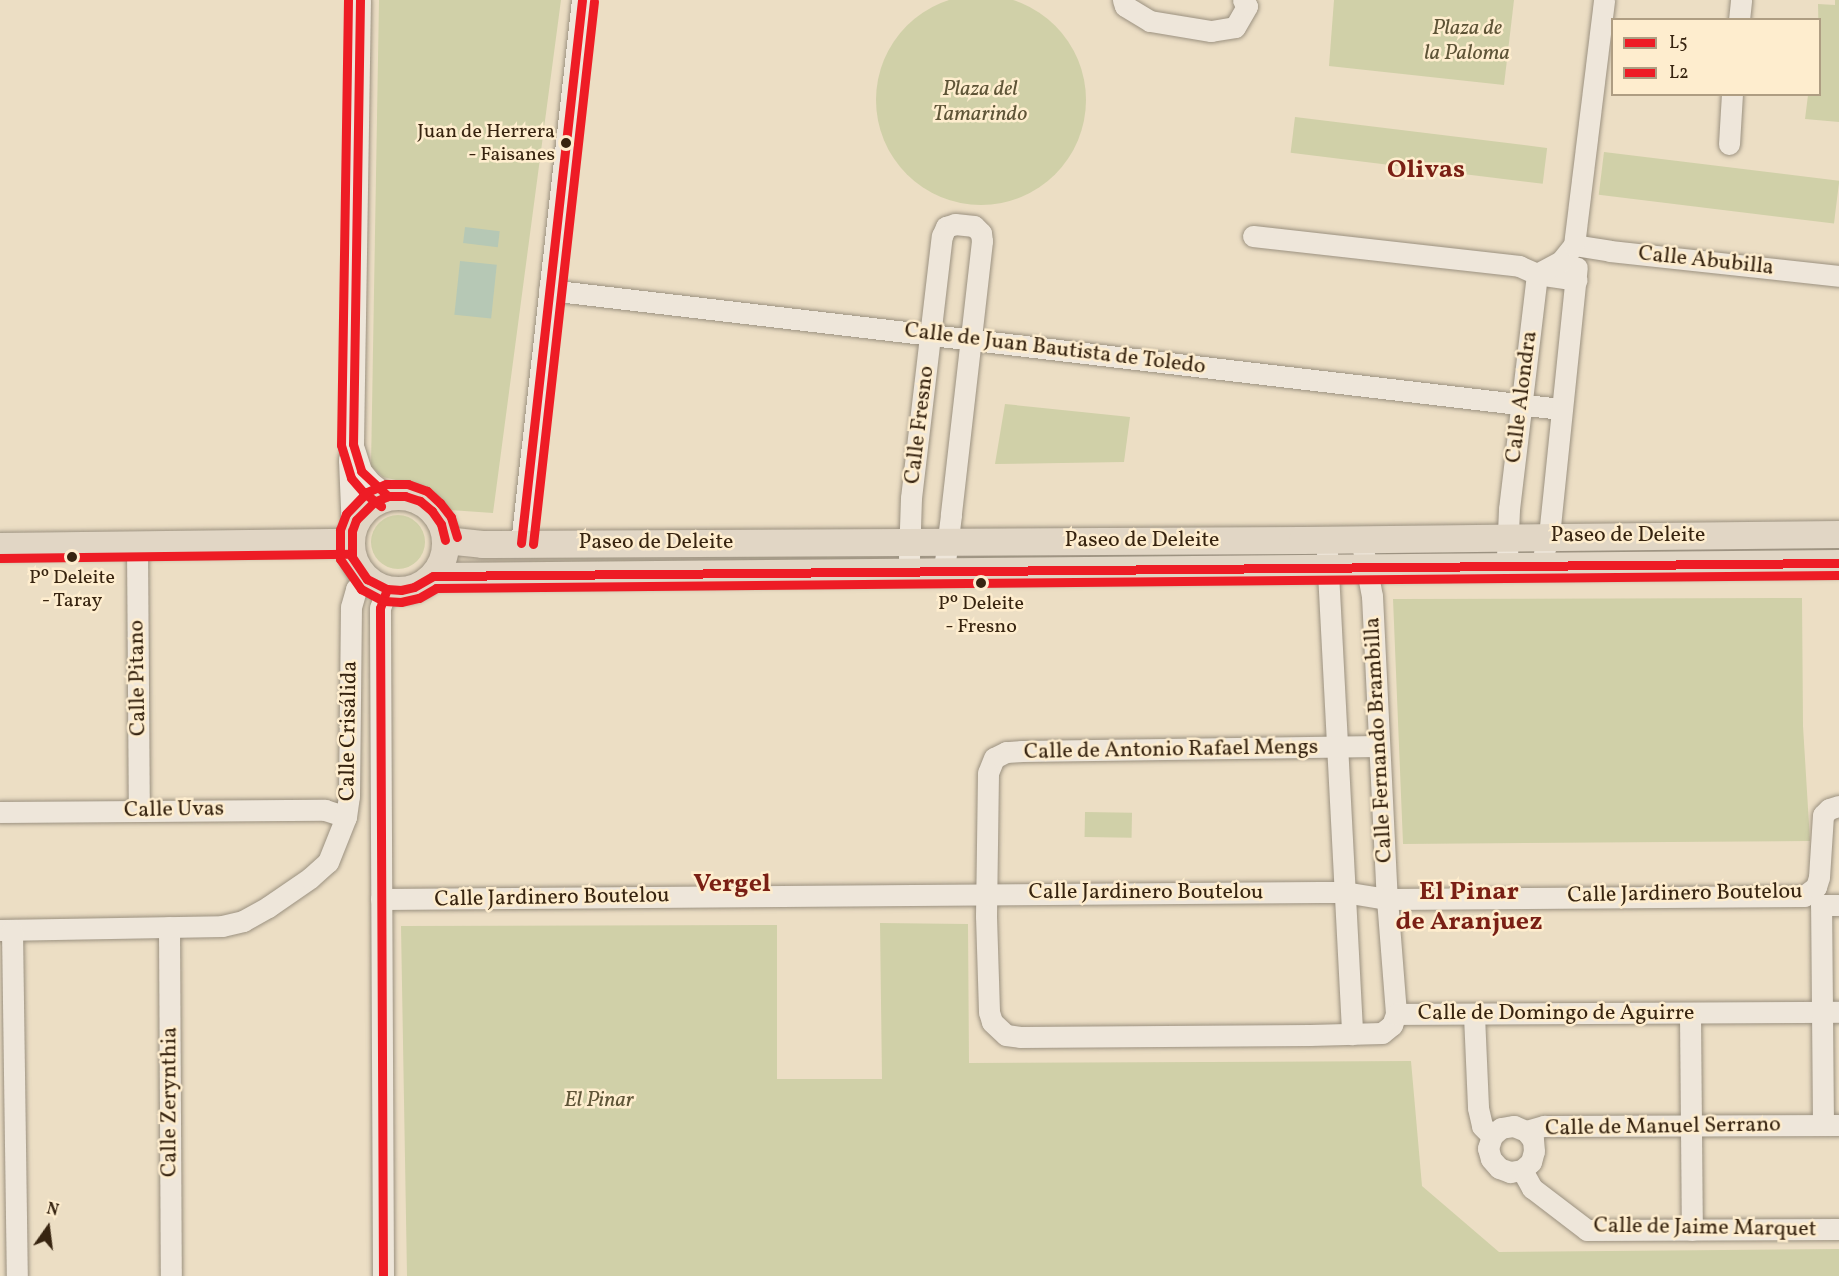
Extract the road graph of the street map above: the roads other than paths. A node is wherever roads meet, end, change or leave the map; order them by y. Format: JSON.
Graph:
{"nodes":[{"id":1,"x":360,"y":0,"type":"edge"},
{"id":2,"x":582,"y":0,"type":"edge"},
{"id":3,"x":1123,"y":0,"type":"edge"},
{"id":4,"x":1243,"y":0,"type":"edge"},
{"id":5,"x":1604,"y":0,"type":"edge"},
{"id":6,"x":1741,"y":0,"type":"edge"},
{"id":7,"x":1739,"y":18,"type":"edge"},
{"id":8,"x":1732,"y":96,"type":"edge"},
{"id":9,"x":1729,"y":144,"type":"dead end"},
{"id":10,"x":1253,"y":236,"type":"dead end"},
{"id":11,"x":1574,"y":244,"type":"junction"},
{"id":12,"x":1537,"y":274,"type":"junction"},
{"id":13,"x":1839,"y":276,"type":"edge"},
{"id":14,"x":1577,"y":280,"type":"junction"},
{"id":15,"x":549,"y":290,"type":"junction"},
{"id":16,"x":931,"y":334,"type":"junction"},
{"id":17,"x":972,"y":339,"type":"junction"},
{"id":18,"x":1522,"y":405,"type":"junction"},
{"id":19,"x":1561,"y":409,"type":"junction"},
{"id":20,"x":353,"y":444,"type":"junction"},
{"id":21,"x":388,"y":496,"type":"junction"},
{"id":22,"x":1839,"y":534,"type":"edge"},
{"id":23,"x":351,"y":536,"type":"junction"},
{"id":24,"x":1550,"y":536,"type":"junction"},
{"id":25,"x":1507,"y":537,"type":"junction"},
{"id":26,"x":1358,"y":539,"type":"junction"},
{"id":27,"x":445,"y":540,"type":"junction"},
{"id":28,"x":1326,"y":540,"type":"junction"},
{"id":29,"x":909,"y":542,"type":"junction"},
{"id":30,"x":946,"y":542,"type":"junction"},
{"id":31,"x":520,"y":543,"type":"junction"},
{"id":32,"x":137,"y":545,"type":"junction"},
{"id":33,"x":0,"y":546,"type":"edge"},
{"id":34,"x":1839,"y":563,"type":"edge"},
{"id":35,"x":1538,"y":566,"type":"junction"},
{"id":36,"x":1510,"y":567,"type":"junction"},
{"id":37,"x":1328,"y":569,"type":"junction"},
{"id":38,"x":1367,"y":569,"type":"junction"},
{"id":39,"x":940,"y":571,"type":"junction"},
{"id":40,"x":914,"y":572,"type":"junction"},
{"id":41,"x":433,"y":576,"type":"junction"},
{"id":42,"x":377,"y":584,"type":"junction"},
{"id":43,"x":1379,"y":746,"type":"junction"},
{"id":44,"x":1336,"y":748,"type":"junction"},
{"id":45,"x":1839,"y":806,"type":"edge"},
{"id":46,"x":139,"y":810,"type":"junction"},
{"id":47,"x":0,"y":813,"type":"edge"},
{"id":48,"x":346,"y":817,"type":"junction"},
{"id":49,"x":1344,"y":892,"type":"junction"},
{"id":50,"x":986,"y":894,"type":"junction"},
{"id":51,"x":381,"y":899,"type":"junction"},
{"id":52,"x":1387,"y":899,"type":"junction"},
{"id":53,"x":1824,"y":901,"type":"edge"},
{"id":54,"x":169,"y":927,"type":"junction"},
{"id":55,"x":6,"y":930,"type":"edge"},
{"id":56,"x":1830,"y":1012,"type":"edge"},
{"id":57,"x":1396,"y":1014,"type":"junction"},
{"id":58,"x":1689,"y":1014,"type":"junction"},
{"id":59,"x":1474,"y":1015,"type":"junction"},
{"id":60,"x":997,"y":1028,"type":"joint"},
{"id":61,"x":1352,"y":1034,"type":"junction"},
{"id":62,"x":1691,"y":1125,"type":"junction"},
{"id":63,"x":1831,"y":1125,"type":"edge"},
{"id":64,"x":1526,"y":1131,"type":"junction"},
{"id":65,"x":1492,"y":1136,"type":"junction"},
{"id":66,"x":1522,"y":1170,"type":"junction"},
{"id":67,"x":1839,"y":1229,"type":"edge"},
{"id":68,"x":1692,"y":1230,"type":"junction"},
{"id":69,"x":17,"y":1276,"type":"edge"},
{"id":70,"x":171,"y":1276,"type":"edge"},
{"id":71,"x":383,"y":1276,"type":"edge"}],
"edges":[{"from":1,"to":20,"type":"street"},
{"from":2,"to":15,"type":"street"},
{"from":3,"to":4,"type":"street"},
{"from":5,"to":11,"type":"street","name":"Calle Alondra"},
{"from":6,"to":7,"type":"street"},
{"from":8,"to":9,"type":"street"},
{"from":10,"to":12,"type":"street"},
{"from":11,"to":12,"type":"street"},
{"from":11,"to":13,"type":"street","name":"Calle Abubilla"},
{"from":11,"to":14,"type":"street","name":"Calle Alondra"},
{"from":12,"to":14,"type":"street"},
{"from":12,"to":18,"type":"street","name":"Calle Alondra"},
{"from":14,"to":19,"type":"street","name":"Calle Alondra"},
{"from":15,"to":16,"type":"street","name":"Calle de Juan Bautista de Toledo"},
{"from":15,"to":31,"type":"street"},
{"from":16,"to":17,"type":"street","name":"Calle de Juan Bautista de Toledo"},
{"from":16,"to":17,"type":"street","name":"Calle Fresno"},
{"from":16,"to":29,"type":"street","name":"Calle Fresno"},
{"from":17,"to":18,"type":"street","name":"Calle de Juan Bautista de Toledo"},
{"from":17,"to":30,"type":"street","name":"Calle Fresno"},
{"from":18,"to":19,"type":"street","name":"Calle de Juan Bautista de Toledo"},
{"from":18,"to":25,"type":"street","name":"Calle Alondra"},
{"from":19,"to":24,"type":"street","name":"Calle Alondra"},
{"from":20,"to":21,"type":"street"},
{"from":20,"to":23,"type":"street"},
{"from":21,"to":23,"type":"main road"},
{"from":21,"to":27,"type":"main road"},
{"from":22,"to":24,"type":"main road","name":"Paseo de Deleite"},
{"from":23,"to":32,"type":"main road"},
{"from":23,"to":42,"type":"main road"},
{"from":24,"to":25,"type":"main road","name":"Paseo de Deleite"},
{"from":24,"to":35,"type":"street","name":"Calle Alondra"},
{"from":25,"to":26,"type":"main road","name":"Paseo de Deleite"},
{"from":25,"to":36,"type":"street","name":"Calle Alondra"},
{"from":26,"to":28,"type":"main road","name":"Paseo de Deleite"},
{"from":26,"to":38,"type":"street","name":"Calle Fernando Brambilla"},
{"from":27,"to":31,"type":"main road","name":"Paseo de Deleite"},
{"from":27,"to":41,"type":"main road"},
{"from":28,"to":30,"type":"main road","name":"Paseo de Deleite"},
{"from":28,"to":37,"type":"street","name":"Calle Fernando Brambilla"},
{"from":29,"to":30,"type":"main road","name":"Paseo de Deleite"},
{"from":29,"to":31,"type":"main road","name":"Paseo de Deleite"},
{"from":29,"to":40,"type":"street","name":"Calle Fresno"},
{"from":30,"to":39,"type":"street","name":"Calle Fresno"},
{"from":32,"to":33,"type":"main road"},
{"from":32,"to":46,"type":"street","name":"Calle Pitano"},
{"from":34,"to":35,"type":"main road","name":"Paseo de Deleite"},
{"from":35,"to":36,"type":"main road","name":"Paseo de Deleite"},
{"from":36,"to":38,"type":"main road","name":"Paseo de Deleite"},
{"from":37,"to":38,"type":"main road","name":"Paseo de Deleite"},
{"from":37,"to":39,"type":"main road","name":"Paseo de Deleite"},
{"from":37,"to":44,"type":"street","name":"Calle Fernando Brambilla"},
{"from":38,"to":43,"type":"street","name":"Calle Fernando Brambilla"},
{"from":39,"to":40,"type":"main road","name":"Paseo de Deleite"},
{"from":40,"to":41,"type":"main road","name":"Paseo de Deleite"},
{"from":41,"to":42,"type":"main road"},
{"from":42,"to":48,"type":"street","name":"Calle Crisálida"},
{"from":42,"to":51,"type":"street"},
{"from":43,"to":44,"type":"street","name":"Calle de Antonio Rafael Mengs"},
{"from":43,"to":52,"type":"street","name":"Calle Fernando Brambilla"},
{"from":44,"to":49,"type":"street","name":"Calle Fernando Brambilla"},
{"from":44,"to":50,"type":"street","name":"Calle de Antonio Rafael Mengs"},
{"from":45,"to":53,"type":"street","name":"Calle Jardinero Boutelou"},
{"from":46,"to":47,"type":"street","name":"Calle Uvas"},
{"from":46,"to":48,"type":"street","name":"Calle Uvas"},
{"from":48,"to":54,"type":"street","name":"Calle Crisálida"},
{"from":49,"to":50,"type":"street","name":"Calle Jardinero Boutelou"},
{"from":49,"to":52,"type":"street","name":"Calle Jardinero Boutelou"},
{"from":49,"to":61,"type":"street","name":"Calle Fernando Brambilla"},
{"from":50,"to":51,"type":"street","name":"Calle Jardinero Boutelou"},
{"from":50,"to":60,"type":"street","name":"Calle de Antonio Rafael Mengs"},
{"from":51,"to":71,"type":"street"},
{"from":52,"to":53,"type":"street","name":"Calle Jardinero Boutelou"},
{"from":52,"to":57,"type":"street","name":"Calle Fernando Brambilla"},
{"from":53,"to":56,"type":"street"},
{"from":54,"to":55,"type":"street","name":"Calle Crisálida"},
{"from":54,"to":70,"type":"street","name":"Calle Zerynthia"},
{"from":55,"to":69,"type":"street"},
{"from":56,"to":58,"type":"street","name":"Calle de Domingo de Aguirre"},
{"from":56,"to":63,"type":"street"},
{"from":57,"to":59,"type":"street","name":"Calle de Domingo de Aguirre"},
{"from":57,"to":61,"type":"street","name":"Calle de Domingo de Aguirre"},
{"from":58,"to":59,"type":"street","name":"Calle de Domingo de Aguirre"},
{"from":58,"to":62,"type":"street"},
{"from":59,"to":65,"type":"street"},
{"from":60,"to":61,"type":"street","name":"Calle de Domingo de Aguirre"},
{"from":62,"to":63,"type":"street","name":"Calle de Manuel Serrano"},
{"from":62,"to":64,"type":"street","name":"Calle de Manuel Serrano"},
{"from":62,"to":68,"type":"street"},
{"from":64,"to":65,"type":"street","name":"Calle de Manuel Serrano"},
{"from":64,"to":66,"type":"street"},
{"from":65,"to":66,"type":"street"},
{"from":66,"to":68,"type":"street","name":"Calle de Jaime Marquet"},
{"from":67,"to":68,"type":"street","name":"Calle de Jaime Marquet"}]}
